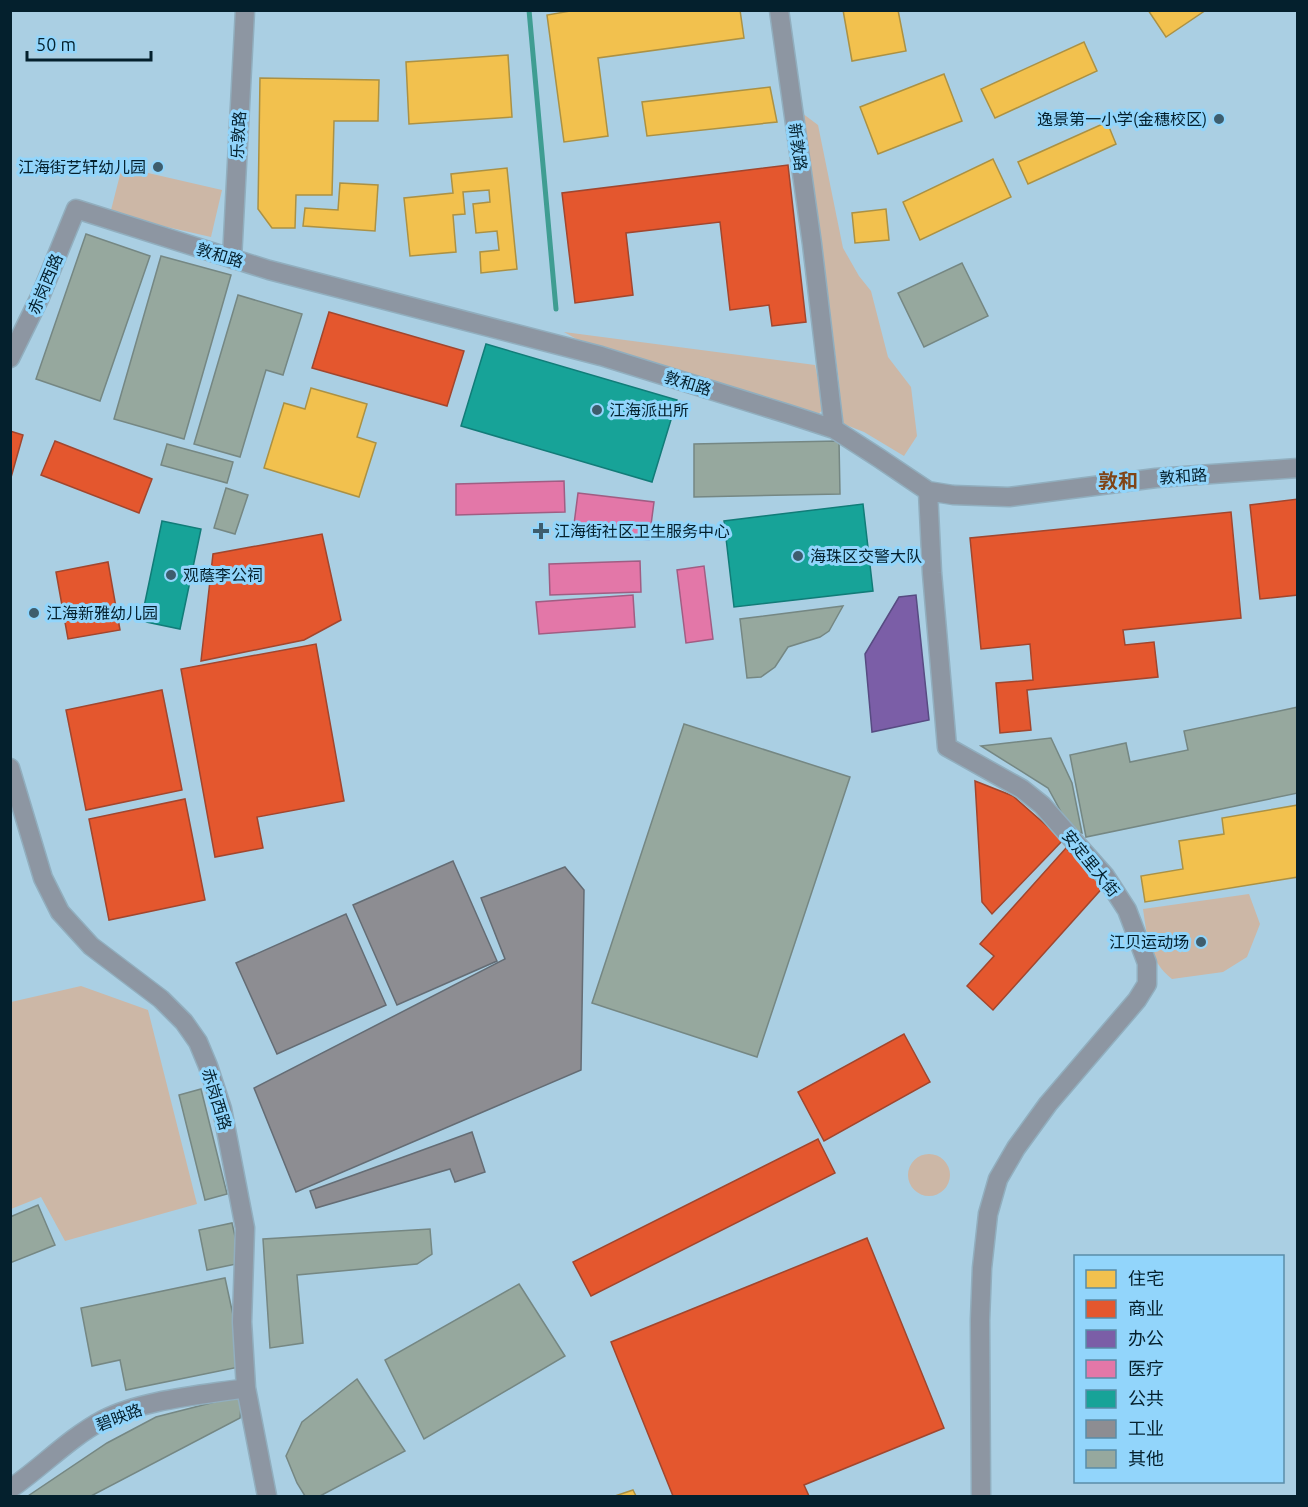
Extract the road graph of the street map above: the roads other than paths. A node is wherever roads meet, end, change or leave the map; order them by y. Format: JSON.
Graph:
{"nodes":[{"id":1,"x":245,"y":10,"type":"edge"},
{"id":2,"x":779,"y":10,"type":"edge"},
{"id":3,"x":76,"y":209,"type":"joint"},
{"id":4,"x":232,"y":259,"type":"junction"},
{"id":5,"x":10,"y":358,"type":"edge"},
{"id":6,"x":834,"y":429,"type":"junction"},
{"id":7,"x":1298,"y":468,"type":"edge"},
{"id":8,"x":928,"y":491,"type":"junction"},
{"id":9,"x":10,"y":768,"type":"edge"},
{"id":10,"x":246,"y":1388,"type":"junction"},
{"id":11,"x":10,"y":1489,"type":"edge"},
{"id":12,"x":267,"y":1497,"type":"edge"},
{"id":13,"x":981,"y":1497,"type":"edge"}],
"edges":[{"from":1,"to":4,"type":"street","name":"乐敦路"},
{"from":2,"to":6,"type":"street","name":"新敦路"},
{"from":3,"to":4,"type":"street","name":"敦和路"},
{"from":3,"to":5,"type":"street","name":"赤岗西路"},
{"from":4,"to":6,"type":"street","name":"敦和路"},
{"from":6,"to":8,"type":"street","name":"敦和路"},
{"from":7,"to":8,"type":"street","name":"敦和路"},
{"from":8,"to":13,"type":"street","name":"安定里大街"},
{"from":9,"to":10,"type":"street","name":"赤岗西路"},
{"from":10,"to":11,"type":"street","name":"碧映路"},
{"from":10,"to":12,"type":"street","name":"赤岗西路"}]}
